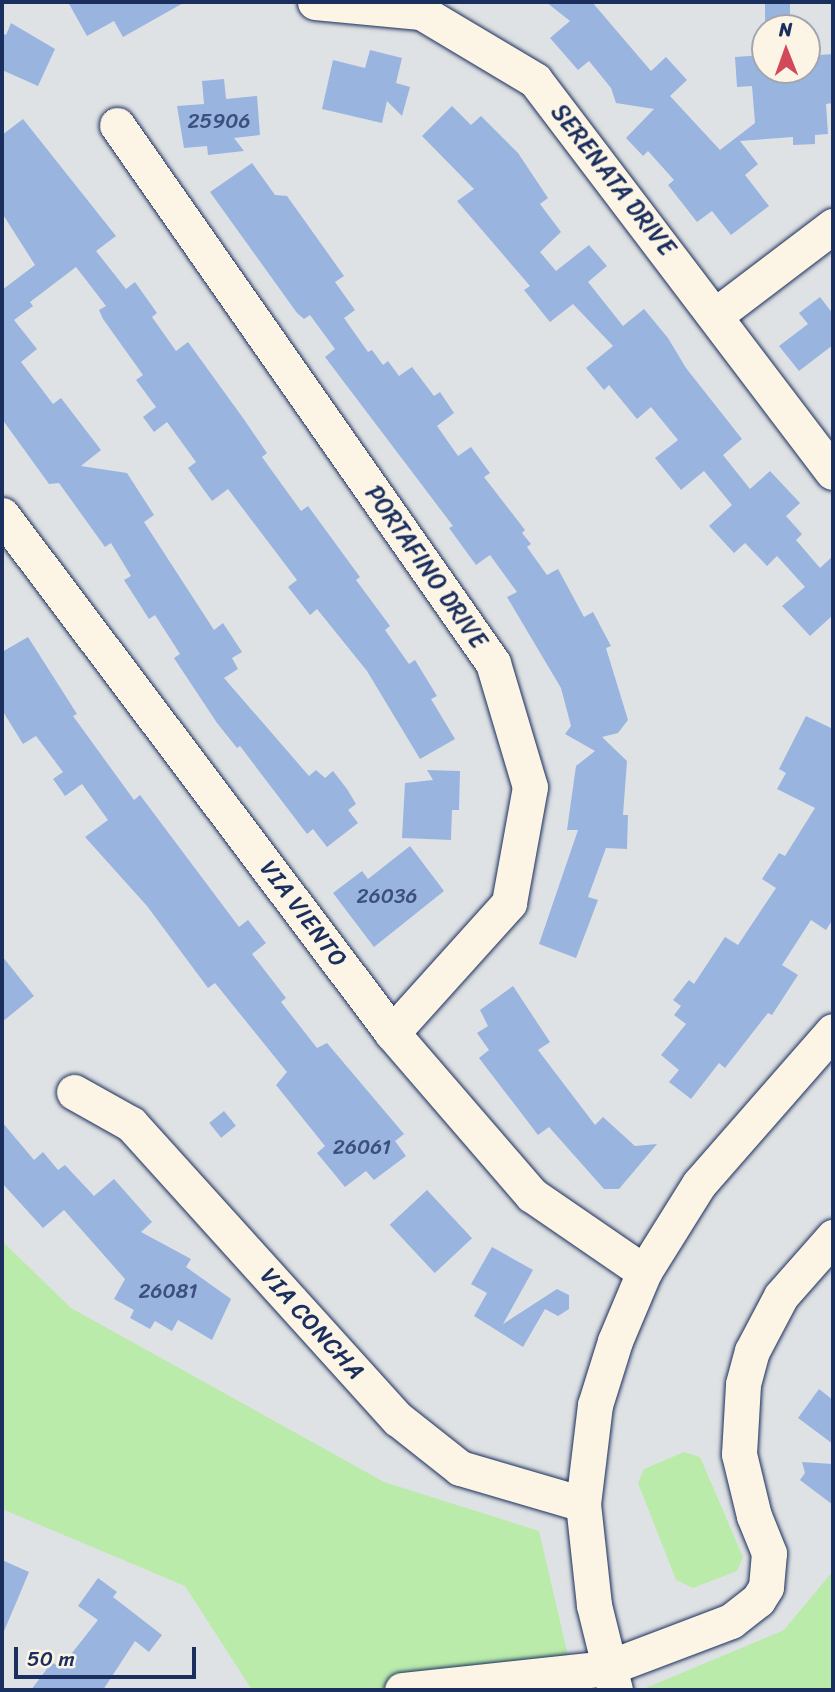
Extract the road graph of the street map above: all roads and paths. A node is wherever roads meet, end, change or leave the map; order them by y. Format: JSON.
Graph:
{"nodes":[{"id":1,"x":315,"y":2,"type":"edge"},
{"id":2,"x":117,"y":125,"type":"dead end"},
{"id":3,"x":833,"y":226,"type":"edge"},
{"id":4,"x":717,"y":314,"type":"junction"},
{"id":5,"x":833,"y":472,"type":"edge"},
{"id":6,"x":2,"y":515,"type":"edge"},
{"id":7,"x":833,"y":1031,"type":"edge"},
{"id":8,"x":392,"y":1032,"type":"junction"},
{"id":9,"x":74,"y":1092,"type":"dead end"},
{"id":10,"x":833,"y":1237,"type":"edge"},
{"id":11,"x":644,"y":1272,"type":"junction"},
{"id":12,"x":583,"y":1504,"type":"junction"},
{"id":13,"x":611,"y":1679,"type":"edge"},
{"id":14,"x":401,"y":1690,"type":"edge"}],
"edges":[{"from":1,"to":4,"type":"street","name":"SERENATA DRIVE"},
{"from":2,"to":8,"type":"street","name":"PORTAFINO DRIVE"},
{"from":3,"to":4,"type":"street"},
{"from":4,"to":5,"type":"street","name":"SERENATA DRIVE"},
{"from":6,"to":8,"type":"street","name":"VIA VIENTO"},
{"from":7,"to":11,"type":"street"},
{"from":8,"to":11,"type":"street","name":"VIA VIENTO"},
{"from":9,"to":12,"type":"street","name":"VIA CONCHA"},
{"from":10,"to":13,"type":"street"},
{"from":11,"to":12,"type":"street"},
{"from":12,"to":13,"type":"street"},
{"from":13,"to":14,"type":"street"}]}
